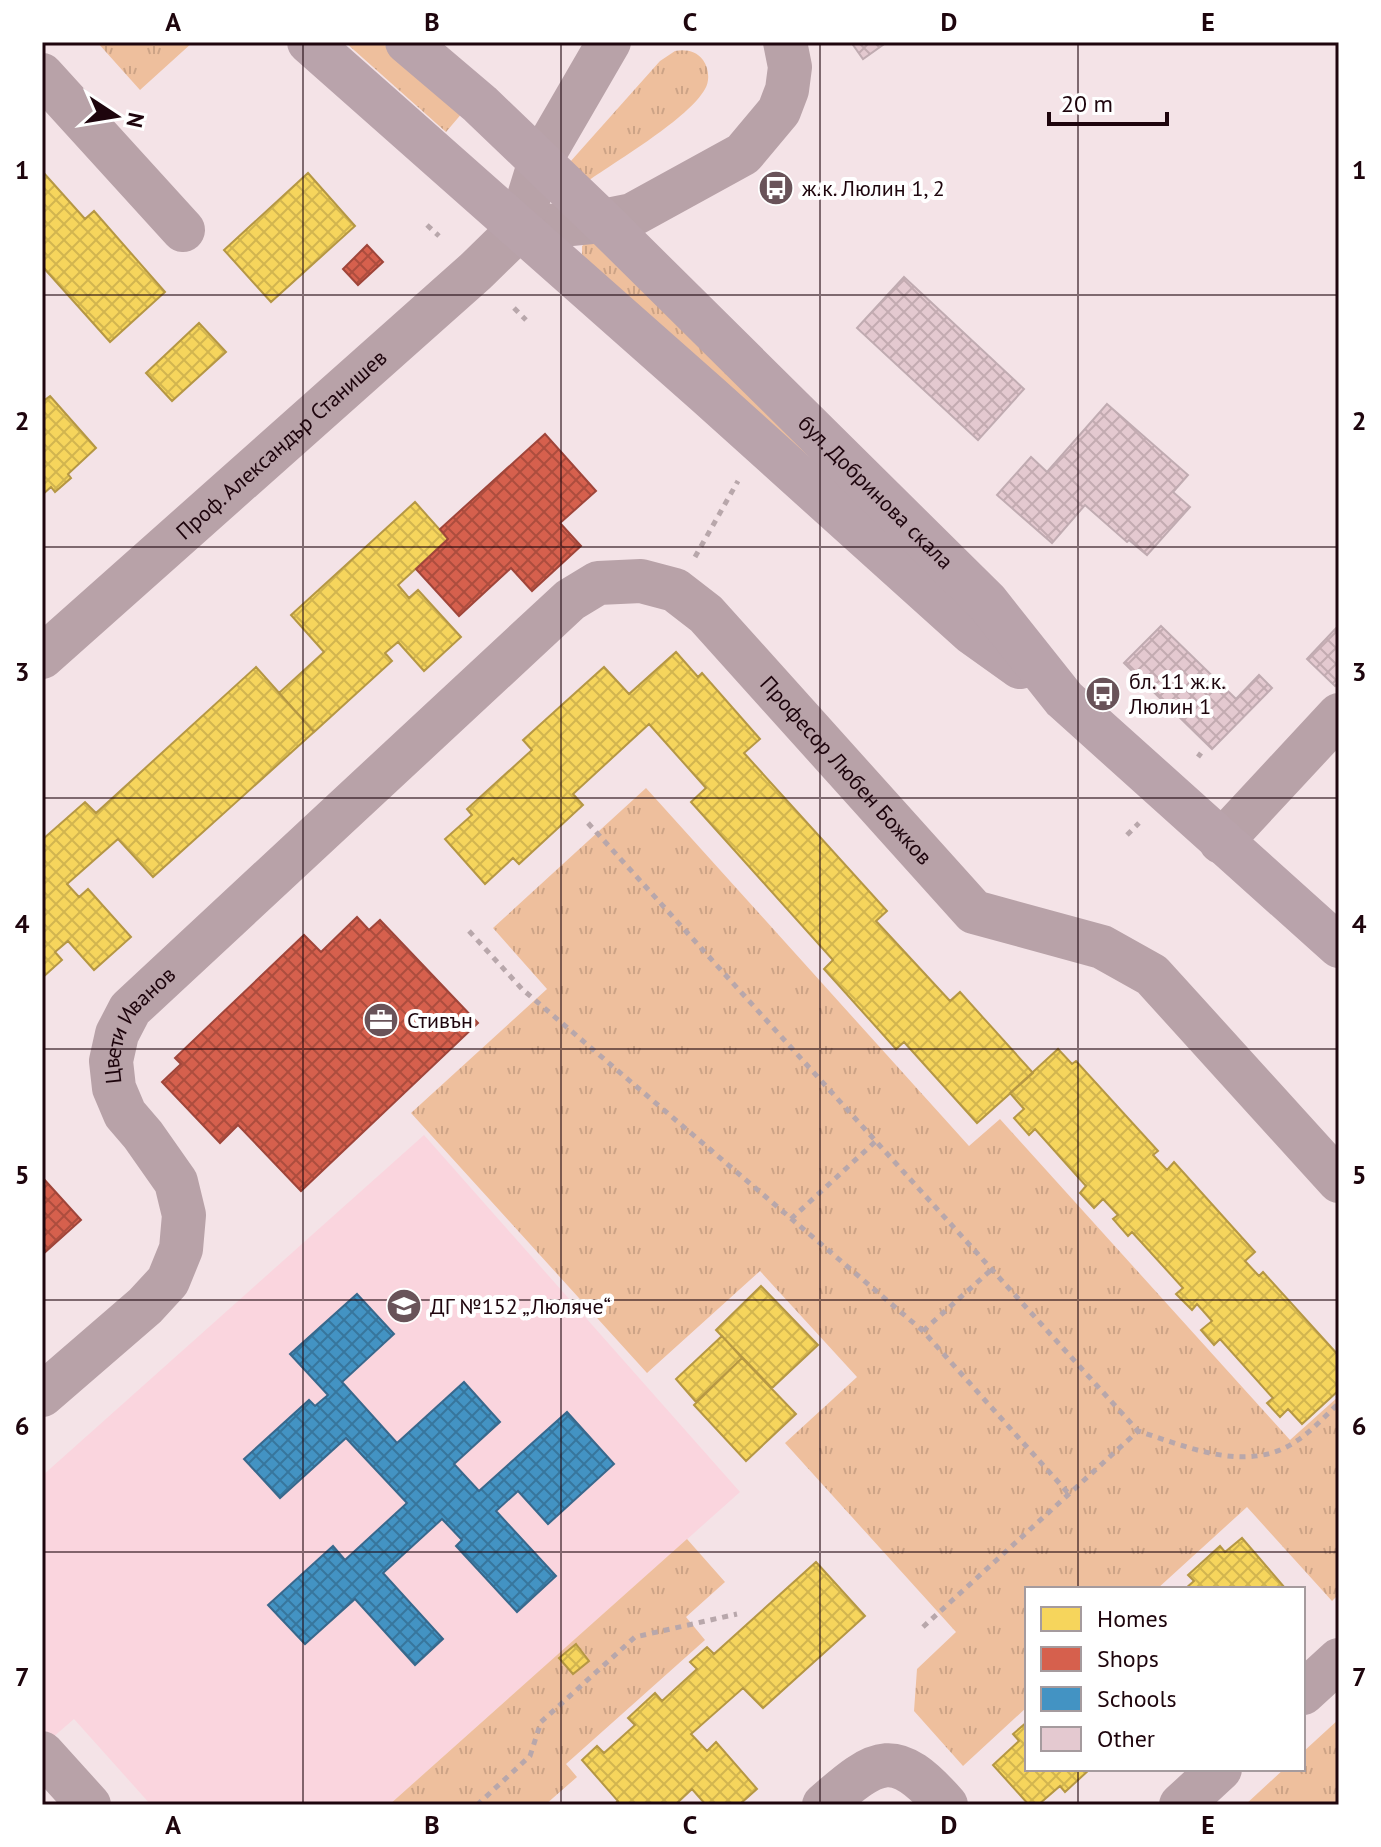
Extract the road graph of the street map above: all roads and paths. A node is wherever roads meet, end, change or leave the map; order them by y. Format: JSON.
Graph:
{"nodes":[{"id":1,"x":309,"y":42,"type":"edge"},
{"id":2,"x":407,"y":42,"type":"edge"},
{"id":3,"x":609,"y":42,"type":"edge"},
{"id":4,"x":785,"y":42,"type":"edge"},
{"id":5,"x":42,"y":75,"type":"edge"},
{"id":6,"x":540,"y":161,"type":"junction"},
{"id":7,"x":602,"y":221,"type":"junction"},
{"id":8,"x":427,"y":225,"type":"dead end"},
{"id":9,"x":519,"y":229,"type":"junction"},
{"id":10,"x":183,"y":230,"type":"dead end"},
{"id":11,"x":439,"y":236,"type":"dead end"},
{"id":12,"x":514,"y":308,"type":"dead end"},
{"id":13,"x":526,"y":320,"type":"dead end"},
{"id":14,"x":738,"y":481,"type":"dead end"},
{"id":15,"x":675,"y":590,"type":"junction"},
{"id":16,"x":42,"y":657,"type":"edge"},
{"id":17,"x":1064,"y":699,"type":"junction"},
{"id":18,"x":1339,"y":715,"type":"edge"},
{"id":19,"x":352,"y":802,"type":"joint"},
{"id":20,"x":1139,"y":822,"type":"dead end"},
{"id":21,"x":588,"y":823,"type":"dead end"},
{"id":22,"x":1127,"y":835,"type":"dead end"},
{"id":23,"x":1221,"y":842,"type":"junction"},
{"id":24,"x":469,"y":931,"type":"dead end"},
{"id":25,"x":1339,"y":946,"type":"edge"},
{"id":26,"x":876,"y":1141,"type":"junction"},
{"id":27,"x":1339,"y":1181,"type":"edge"},
{"id":28,"x":791,"y":1219,"type":"junction"},
{"id":29,"x":992,"y":1269,"type":"junction"},
{"id":30,"x":923,"y":1331,"type":"junction"},
{"id":31,"x":42,"y":1395,"type":"edge"},
{"id":32,"x":1339,"y":1403,"type":"edge"},
{"id":33,"x":1138,"y":1431,"type":"junction"},
{"id":34,"x":1069,"y":1494,"type":"junction"},
{"id":35,"x":737,"y":1614,"type":"dead end"},
{"id":36,"x":923,"y":1627,"type":"dead end"},
{"id":37,"x":1339,"y":1660,"type":"edge"},
{"id":38,"x":1305,"y":1691,"type":"edge"},
{"id":39,"x":42,"y":1753,"type":"edge"},
{"id":40,"x":1218,"y":1771,"type":"edge"},
{"id":41,"x":89,"y":1805,"type":"edge"},
{"id":42,"x":477,"y":1805,"type":"edge"},
{"id":43,"x":824,"y":1805,"type":"edge"},
{"id":44,"x":946,"y":1805,"type":"edge"},
{"id":45,"x":1181,"y":1805,"type":"edge"}],
"edges":[{"from":1,"to":9,"type":"main road"},
{"from":2,"to":6,"type":"main road","name":"бул. Добринова скала"},
{"from":3,"to":6,"type":"street"},
{"from":4,"to":7,"type":"street"},
{"from":5,"to":10,"type":"street"},
{"from":6,"to":7,"type":"main road","name":"бул. Добринова скала"},
{"from":6,"to":9,"type":"street"},
{"from":7,"to":9,"type":"street"},
{"from":7,"to":17,"type":"main road","name":"бул. Добринова скала"},
{"from":8,"to":11,"type":"path"},
{"from":9,"to":16,"type":"street","name":"Проф. Александър Станишев"},
{"from":9,"to":17,"type":"main road"},
{"from":12,"to":13,"type":"path"},
{"from":14,"to":15,"type":"path"},
{"from":15,"to":19,"type":"street","name":"Професор Любен Божков"},
{"from":15,"to":27,"type":"street","name":"Професор Любен Божков"},
{"from":17,"to":23,"type":"main road","name":"бул. Добринова скала"},
{"from":18,"to":23,"type":"street"},
{"from":19,"to":31,"type":"street","name":"Цвети Иванов"},
{"from":20,"to":22,"type":"path"},
{"from":21,"to":26,"type":"path"},
{"from":23,"to":25,"type":"main road","name":"бул. Добринова скала"},
{"from":24,"to":28,"type":"path"},
{"from":26,"to":28,"type":"path"},
{"from":26,"to":29,"type":"path"},
{"from":28,"to":30,"type":"path"},
{"from":29,"to":30,"type":"path"},
{"from":29,"to":33,"type":"path"},
{"from":30,"to":34,"type":"path"},
{"from":32,"to":33,"type":"path"},
{"from":33,"to":34,"type":"path"},
{"from":34,"to":36,"type":"path"},
{"from":35,"to":42,"type":"path"},
{"from":37,"to":38,"type":"street"},
{"from":39,"to":41,"type":"street"},
{"from":40,"to":45,"type":"street"},
{"from":43,"to":44,"type":"street"}]}
